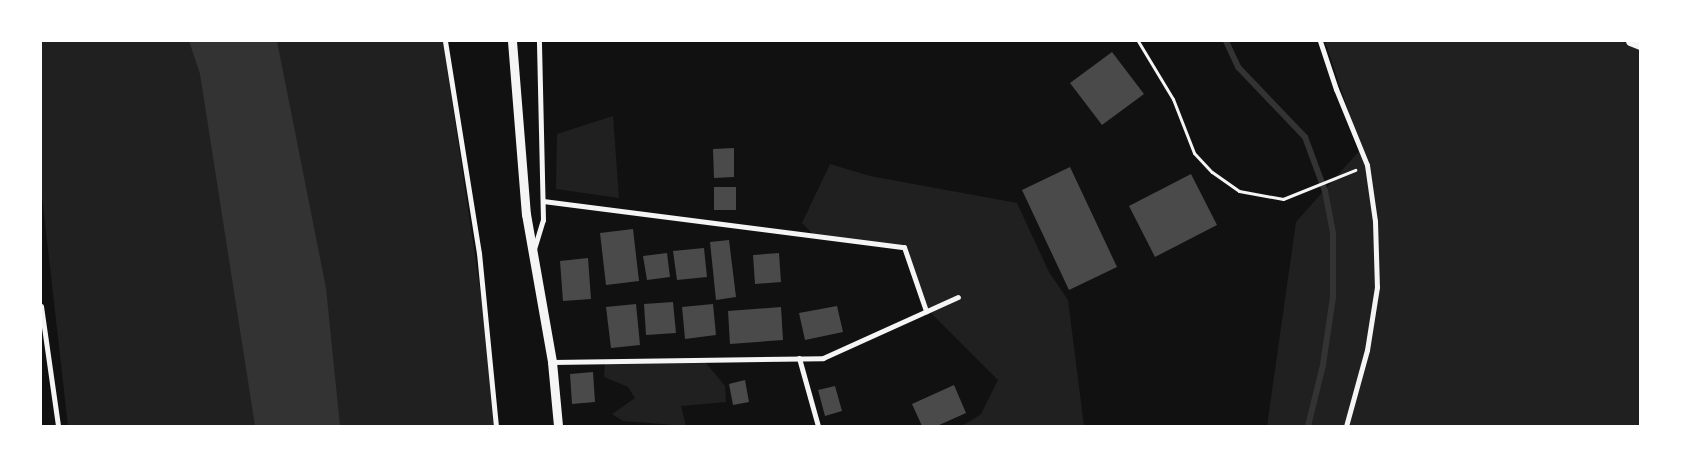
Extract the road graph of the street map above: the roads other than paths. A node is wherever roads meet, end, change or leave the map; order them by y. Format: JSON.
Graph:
{"nodes":[{"id":1,"x":445,"y":41,"type":"edge"},
{"id":2,"x":512,"y":41,"type":"edge"},
{"id":3,"x":539,"y":41,"type":"edge"},
{"id":4,"x":1320,"y":41,"type":"edge"},
{"id":5,"x":1630,"y":41,"type":"edge"},
{"id":6,"x":1640,"y":45,"type":"edge"},
{"id":7,"x":543,"y":201,"type":"junction"},
{"id":8,"x":533,"y":252,"type":"junction"},
{"id":9,"x":958,"y":297,"type":"dead end"},
{"id":10,"x":41,"y":306,"type":"edge"},
{"id":11,"x":926,"y":311,"type":"junction"},
{"id":12,"x":799,"y":358,"type":"junction"},
{"id":13,"x":552,"y":362,"type":"junction"},
{"id":14,"x":58,"y":426,"type":"edge"},
{"id":15,"x":496,"y":426,"type":"edge"},
{"id":16,"x":558,"y":426,"type":"edge"},
{"id":17,"x":818,"y":426,"type":"edge"},
{"id":18,"x":1346,"y":426,"type":"edge"}],
"edges":[{"from":1,"to":15,"type":"street"},
{"from":2,"to":8,"type":"street"},
{"from":3,"to":7,"type":"street"},
{"from":4,"to":18,"type":"street"},
{"from":5,"to":6,"type":"street"},
{"from":7,"to":8,"type":"street"},
{"from":7,"to":11,"type":"street"},
{"from":8,"to":13,"type":"street"},
{"from":9,"to":11,"type":"street"},
{"from":10,"to":14,"type":"street"},
{"from":11,"to":12,"type":"street"},
{"from":12,"to":13,"type":"street"},
{"from":12,"to":17,"type":"street"},
{"from":13,"to":16,"type":"street"}]}
